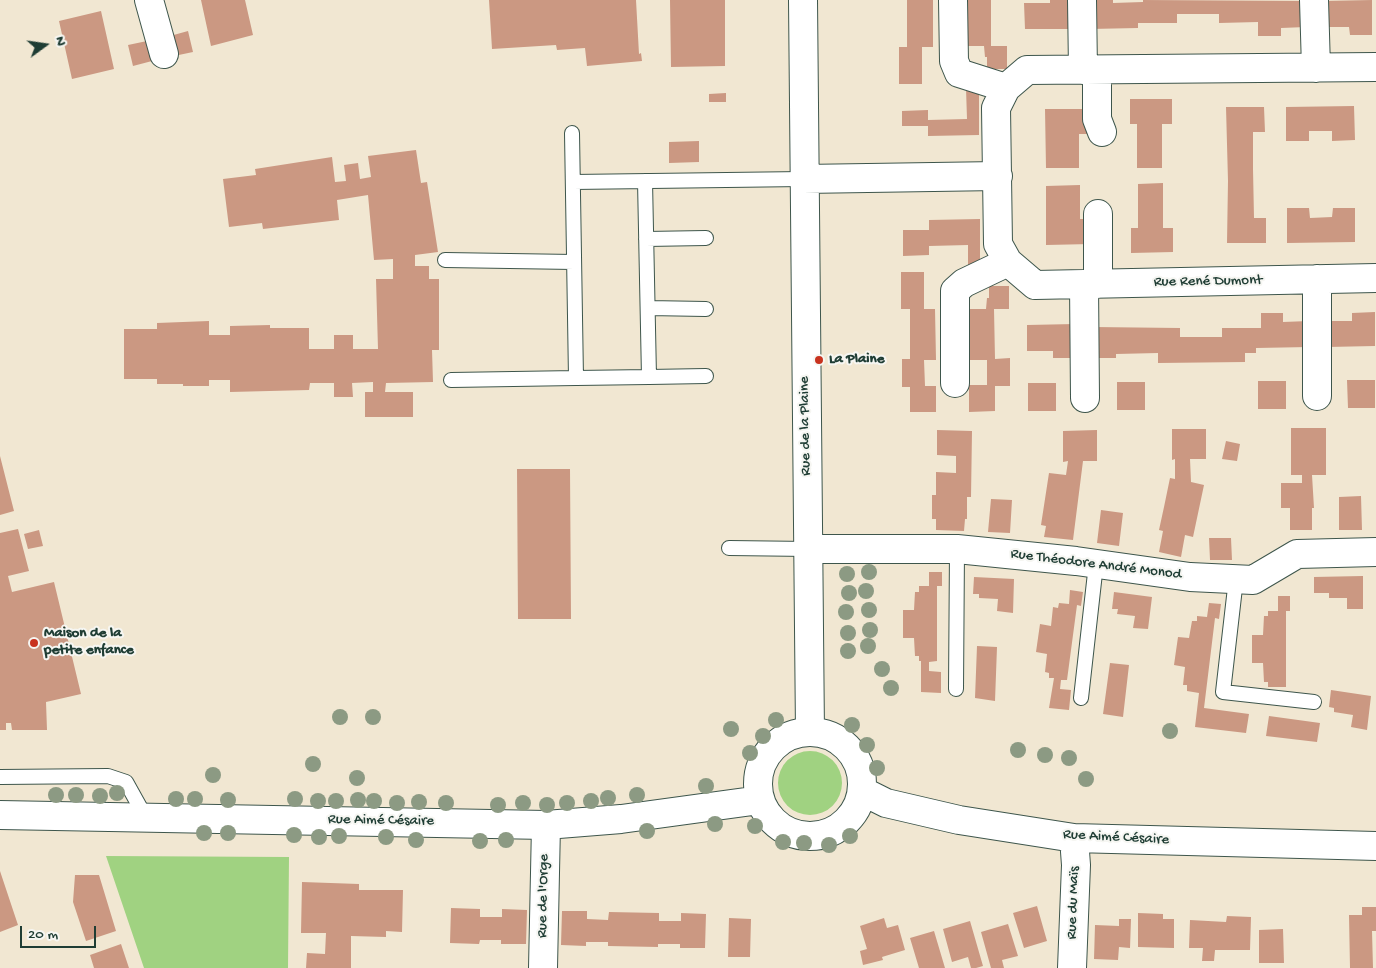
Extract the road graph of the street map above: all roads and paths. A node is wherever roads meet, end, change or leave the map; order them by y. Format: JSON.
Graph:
{"nodes":[{"id":1,"x":148,"y":0,"type":"edge"},
{"id":2,"x":803,"y":0,"type":"edge"},
{"id":3,"x":953,"y":0,"type":"edge"},
{"id":4,"x":1082,"y":0,"type":"edge"},
{"id":5,"x":1314,"y":0,"type":"edge"},
{"id":6,"x":164,"y":54,"type":"dead end"},
{"id":7,"x":1376,"y":67,"type":"edge"},
{"id":8,"x":1316,"y":68,"type":"junction"},
{"id":9,"x":1090,"y":70,"type":"junction"},
{"id":10,"x":1006,"y":88,"type":"junction"},
{"id":11,"x":1102,"y":132,"type":"dead end"},
{"id":12,"x":572,"y":133,"type":"dead end"},
{"id":13,"x":998,"y":176,"type":"junction"},
{"id":14,"x":803,"y":179,"type":"junction"},
{"id":15,"x":645,"y":181,"type":"junction"},
{"id":16,"x":572,"y":182,"type":"junction"},
{"id":17,"x":1098,"y":214,"type":"dead end"},
{"id":18,"x":706,"y":238,"type":"dead end"},
{"id":19,"x":646,"y":239,"type":"junction"},
{"id":20,"x":445,"y":260,"type":"dead end"},
{"id":21,"x":574,"y":262,"type":"junction"},
{"id":22,"x":1008,"y":262,"type":"junction"},
{"id":23,"x":1376,"y":278,"type":"edge"},
{"id":24,"x":1318,"y":280,"type":"junction"},
{"id":25,"x":1091,"y":284,"type":"junction"},
{"id":26,"x":648,"y":308,"type":"junction"},
{"id":27,"x":706,"y":309,"type":"dead end"},
{"id":28,"x":706,"y":376,"type":"dead end"},
{"id":29,"x":649,"y":377,"type":"junction"},
{"id":30,"x":576,"y":378,"type":"junction"},
{"id":31,"x":451,"y":380,"type":"dead end"},
{"id":32,"x":955,"y":383,"type":"dead end"},
{"id":33,"x":1317,"y":396,"type":"dead end"},
{"id":34,"x":1085,"y":398,"type":"dead end"},
{"id":35,"x":729,"y":548,"type":"dead end"},
{"id":36,"x":809,"y":549,"type":"junction"},
{"id":37,"x":957,"y":549,"type":"junction"},
{"id":38,"x":1376,"y":552,"type":"edge"},
{"id":39,"x":1096,"y":564,"type":"junction"},
{"id":40,"x":1236,"y":579,"type":"junction"},
{"id":41,"x":956,"y":689,"type":"dead end"},
{"id":42,"x":1081,"y":698,"type":"dead end"},
{"id":43,"x":1314,"y":702,"type":"dead end"},
{"id":44,"x":810,"y":732,"type":"junction"},
{"id":45,"x":0,"y":776,"type":"edge"},
{"id":46,"x":862,"y":792,"type":"junction"},
{"id":47,"x":760,"y":800,"type":"junction"},
{"id":48,"x":0,"y":815,"type":"edge"},
{"id":49,"x":146,"y":818,"type":"junction"},
{"id":50,"x":546,"y":825,"type":"junction"},
{"id":51,"x":1074,"y":838,"type":"junction"},
{"id":52,"x":1376,"y":846,"type":"edge"},
{"id":53,"x":543,"y":968,"type":"edge"},
{"id":54,"x":1072,"y":968,"type":"edge"}],
"edges":[{"from":1,"to":6,"type":"street"},
{"from":2,"to":14,"type":"street","name":"Rue de la Plaine"},
{"from":3,"to":10,"type":"street"},
{"from":4,"to":9,"type":"street"},
{"from":5,"to":8,"type":"street"},
{"from":7,"to":8,"type":"street","name":"Rue René Dumont"},
{"from":8,"to":9,"type":"street","name":"Rue René Dumont"},
{"from":9,"to":10,"type":"street","name":"Rue René Dumont"},
{"from":9,"to":11,"type":"street"},
{"from":10,"to":13,"type":"street","name":"Rue René Dumont"},
{"from":12,"to":16,"type":"lane"},
{"from":13,"to":14,"type":"street"},
{"from":13,"to":22,"type":"street","name":"Rue René Dumont"},
{"from":14,"to":15,"type":"lane"},
{"from":14,"to":36,"type":"street","name":"Rue de la Plaine"},
{"from":15,"to":16,"type":"lane"},
{"from":15,"to":19,"type":"lane"},
{"from":16,"to":21,"type":"lane"},
{"from":17,"to":25,"type":"street"},
{"from":18,"to":19,"type":"lane"},
{"from":19,"to":26,"type":"lane"},
{"from":20,"to":21,"type":"lane"},
{"from":21,"to":30,"type":"lane"},
{"from":22,"to":25,"type":"street","name":"Rue René Dumont"},
{"from":22,"to":32,"type":"street"},
{"from":23,"to":24,"type":"street","name":"Rue René Dumont"},
{"from":24,"to":25,"type":"street","name":"Rue René Dumont"},
{"from":24,"to":33,"type":"street"},
{"from":25,"to":34,"type":"street"},
{"from":26,"to":27,"type":"lane"},
{"from":26,"to":29,"type":"lane"},
{"from":28,"to":29,"type":"lane"},
{"from":29,"to":30,"type":"lane"},
{"from":30,"to":31,"type":"lane"},
{"from":35,"to":36,"type":"lane"},
{"from":36,"to":37,"type":"street","name":"Rue Théodore André Monod"},
{"from":36,"to":44,"type":"street","name":"Rue de la Plaine"},
{"from":37,"to":39,"type":"street","name":"Rue Théodore André Monod"},
{"from":37,"to":41,"type":"lane"},
{"from":38,"to":40,"type":"street","name":"Rue Théodore André Monod"},
{"from":39,"to":40,"type":"street","name":"Rue Théodore André Monod"},
{"from":39,"to":42,"type":"lane"},
{"from":40,"to":43,"type":"lane"},
{"from":44,"to":46,"type":"street"},
{"from":44,"to":47,"type":"street"},
{"from":45,"to":49,"type":"lane"},
{"from":46,"to":47,"type":"street"},
{"from":46,"to":51,"type":"street","name":"Rue Aimé Césaire"},
{"from":47,"to":50,"type":"street","name":"Rue Aimé Césaire"},
{"from":48,"to":49,"type":"street","name":"Rue Aimé Césaire"},
{"from":49,"to":50,"type":"street","name":"Rue Aimé Césaire"},
{"from":50,"to":53,"type":"street","name":"Rue de l'Orge"},
{"from":51,"to":52,"type":"street","name":"Rue Aimé Césaire"},
{"from":51,"to":54,"type":"street","name":"Rue du Maïs"}]}
